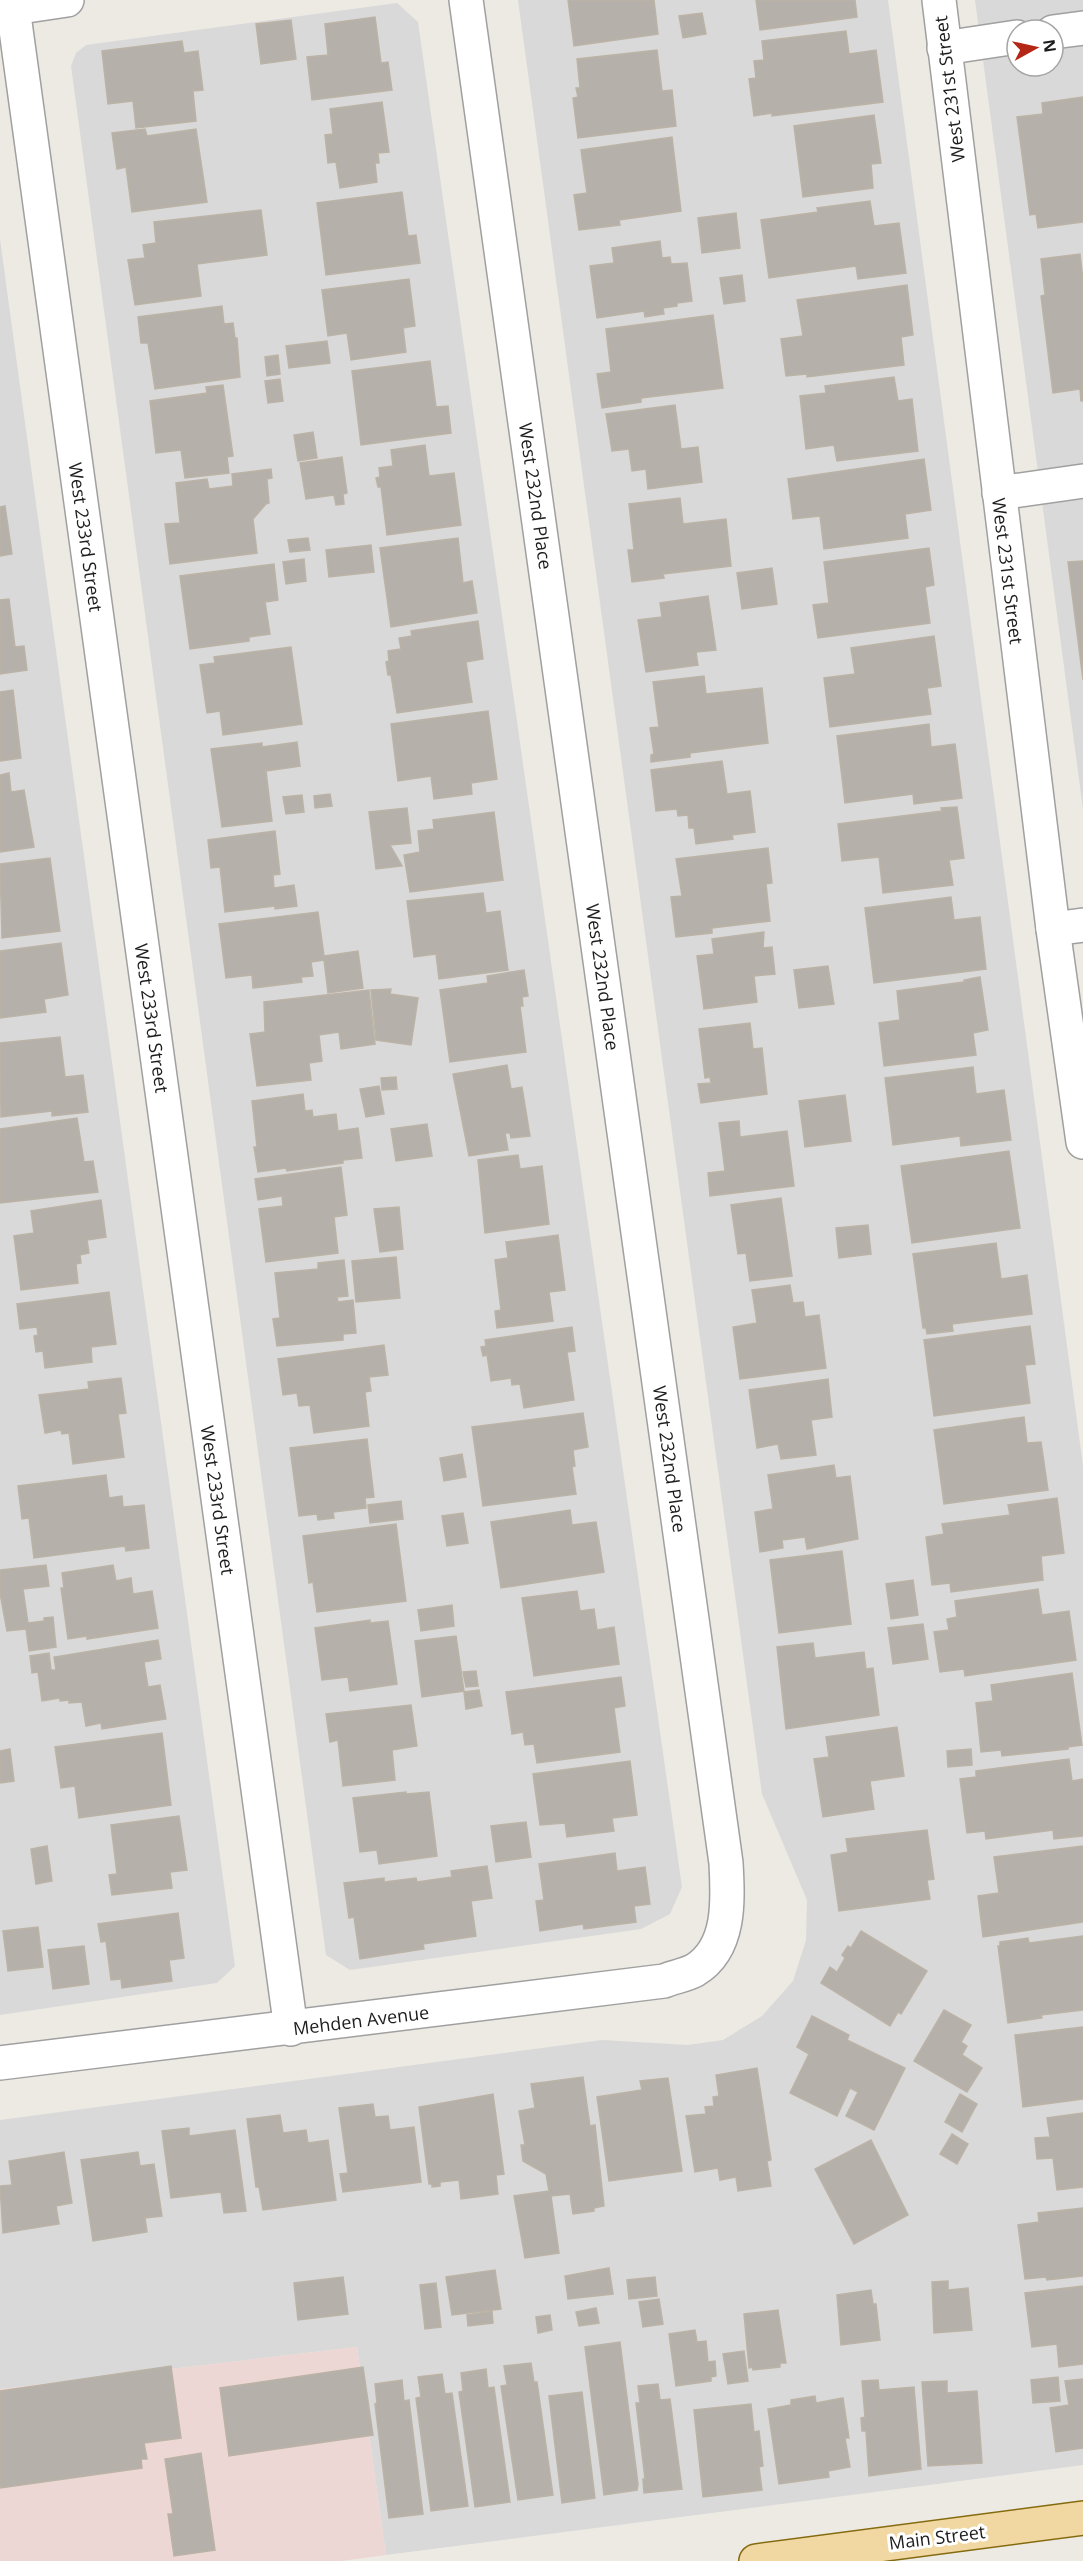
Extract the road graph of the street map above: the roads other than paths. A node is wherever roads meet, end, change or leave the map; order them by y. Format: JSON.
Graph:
{"nodes":[{"id":1,"x":67,"y":0,"type":"edge"},
{"id":2,"x":466,"y":0,"type":"edge"},
{"id":3,"x":939,"y":0,"type":"edge"},
{"id":4,"x":7,"y":9,"type":"edge"},
{"id":5,"x":1083,"y":28,"type":"edge"},
{"id":6,"x":1065,"y":30,"type":"edge"},
{"id":7,"x":1005,"y":40,"type":"edge"},
{"id":8,"x":944,"y":48,"type":"junction"},
{"id":9,"x":1083,"y":481,"type":"edge"},
{"id":10,"x":999,"y":492,"type":"junction"},
{"id":11,"x":1068,"y":927,"type":"edge"},
{"id":12,"x":1083,"y":1142,"type":"edge"},
{"id":13,"x":715,"y":1954,"type":"joint"},
{"id":14,"x":291,"y":2029,"type":"junction"},
{"id":15,"x":0,"y":2063,"type":"edge"},
{"id":16,"x":1083,"y":2518,"type":"edge"},
{"id":17,"x":756,"y":2561,"type":"edge"}],
"edges":[{"from":1,"to":4,"type":"street"},
{"from":2,"to":13,"type":"street","name":"West 232nd Place"},
{"from":3,"to":8,"type":"street","name":"West 231st Street"},
{"from":4,"to":14,"type":"street","name":"West 233rd Street"},
{"from":5,"to":6,"type":"street"},
{"from":7,"to":8,"type":"street"},
{"from":8,"to":10,"type":"street","name":"West 231st Street"},
{"from":9,"to":10,"type":"street"},
{"from":10,"to":11,"type":"street","name":"West 231st Street"},
{"from":11,"to":12,"type":"street","name":"West 231st Street"},
{"from":13,"to":14,"type":"street","name":"Mehden Avenue"},
{"from":14,"to":15,"type":"street","name":"Mehden Avenue"},
{"from":16,"to":17,"type":"main road","name":"Main Street"}]}
